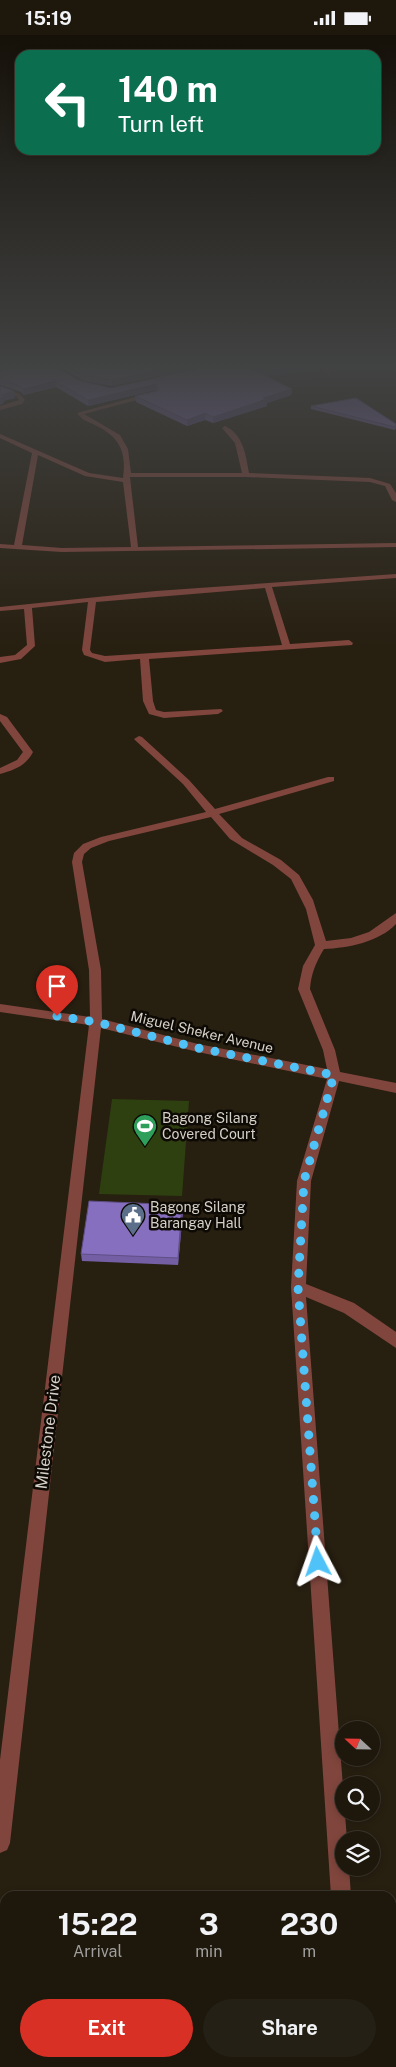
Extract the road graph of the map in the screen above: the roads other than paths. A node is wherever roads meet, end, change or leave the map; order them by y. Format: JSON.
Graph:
{"nodes":[{"id":1,"x":34,"y":459,"type":"edge"},
{"id":2,"x":49,"y":459,"type":"edge"},
{"id":3,"x":128,"y":459,"type":"edge"},
{"id":4,"x":243,"y":459,"type":"edge"},
{"id":5,"x":246,"y":475,"type":"junction"},
{"id":6,"x":126,"y":477,"type":"junction"},
{"id":7,"x":396,"y":500,"type":"edge"},
{"id":8,"x":0,"y":545,"type":"edge"},
{"id":9,"x":396,"y":545,"type":"edge"},
{"id":10,"x":18,"y":546,"type":"junction"},
{"id":11,"x":135,"y":549,"type":"junction"},
{"id":12,"x":396,"y":576,"type":"edge"},
{"id":13,"x":386,"y":577,"type":"junction"},
{"id":14,"x":268,"y":586,"type":"junction"},
{"id":15,"x":396,"y":587,"type":"edge"},
{"id":16,"x":92,"y":599,"type":"junction"},
{"id":17,"x":28,"y":607,"type":"junction"},
{"id":18,"x":0,"y":609,"type":"edge"},
{"id":19,"x":349,"y":643,"type":"dead end"},
{"id":20,"x":287,"y":647,"type":"junction"},
{"id":21,"x":144,"y":657,"type":"junction"},
{"id":22,"x":0,"y":660,"type":"edge"},
{"id":23,"x":218,"y":711,"type":"dead end"},
{"id":24,"x":0,"y":717,"type":"edge"},
{"id":25,"x":139,"y":739,"type":"dead end"},
{"id":26,"x":0,"y":771,"type":"edge"},
{"id":27,"x":331,"y":779,"type":"dead end"},
{"id":28,"x":213,"y":813,"type":"junction"},
{"id":29,"x":396,"y":917,"type":"edge"},
{"id":30,"x":321,"y":945,"type":"junction"},
{"id":31,"x":0,"y":1009,"type":"edge"},
{"id":32,"x":96,"y":1022,"type":"junction"},
{"id":33,"x":334,"y":1075,"type":"junction"},
{"id":34,"x":396,"y":1088,"type":"edge"},
{"id":35,"x":298,"y":1287,"type":"junction"},
{"id":36,"x":396,"y":1341,"type":"edge"},
{"id":37,"x":0,"y":1843,"type":"edge"},
{"id":38,"x":341,"y":1891,"type":"edge"}],
"edges":[{"from":1,"to":10,"type":"street"},
{"from":2,"to":6,"type":"street"},
{"from":3,"to":6,"type":"street"},
{"from":4,"to":5,"type":"street"},
{"from":5,"to":6,"type":"street"},
{"from":5,"to":7,"type":"street"},
{"from":6,"to":11,"type":"street"},
{"from":8,"to":10,"type":"street"},
{"from":9,"to":11,"type":"street"},
{"from":10,"to":11,"type":"street"},
{"from":12,"to":13,"type":"street"},
{"from":13,"to":14,"type":"street"},
{"from":13,"to":15,"type":"street"},
{"from":14,"to":16,"type":"street"},
{"from":14,"to":20,"type":"street"},
{"from":16,"to":17,"type":"street"},
{"from":16,"to":21,"type":"street"},
{"from":17,"to":18,"type":"street"},
{"from":17,"to":22,"type":"street"},
{"from":19,"to":20,"type":"street"},
{"from":20,"to":21,"type":"street"},
{"from":21,"to":23,"type":"street"},
{"from":24,"to":26,"type":"street"},
{"from":25,"to":28,"type":"street"},
{"from":27,"to":28,"type":"street"},
{"from":28,"to":30,"type":"street"},
{"from":28,"to":32,"type":"street","name":"Milestone Drive"},
{"from":29,"to":30,"type":"street"},
{"from":30,"to":33,"type":"street"},
{"from":31,"to":32,"type":"street","name":"Miguel Sheker Avenue"},
{"from":32,"to":33,"type":"street","name":"Miguel Sheker Avenue"},
{"from":32,"to":37,"type":"street","name":"Milestone Drive"},
{"from":33,"to":34,"type":"street","name":"Miguel Sheker Avenue"},
{"from":33,"to":35,"type":"street"},
{"from":35,"to":36,"type":"street"},
{"from":35,"to":38,"type":"street"}]}
